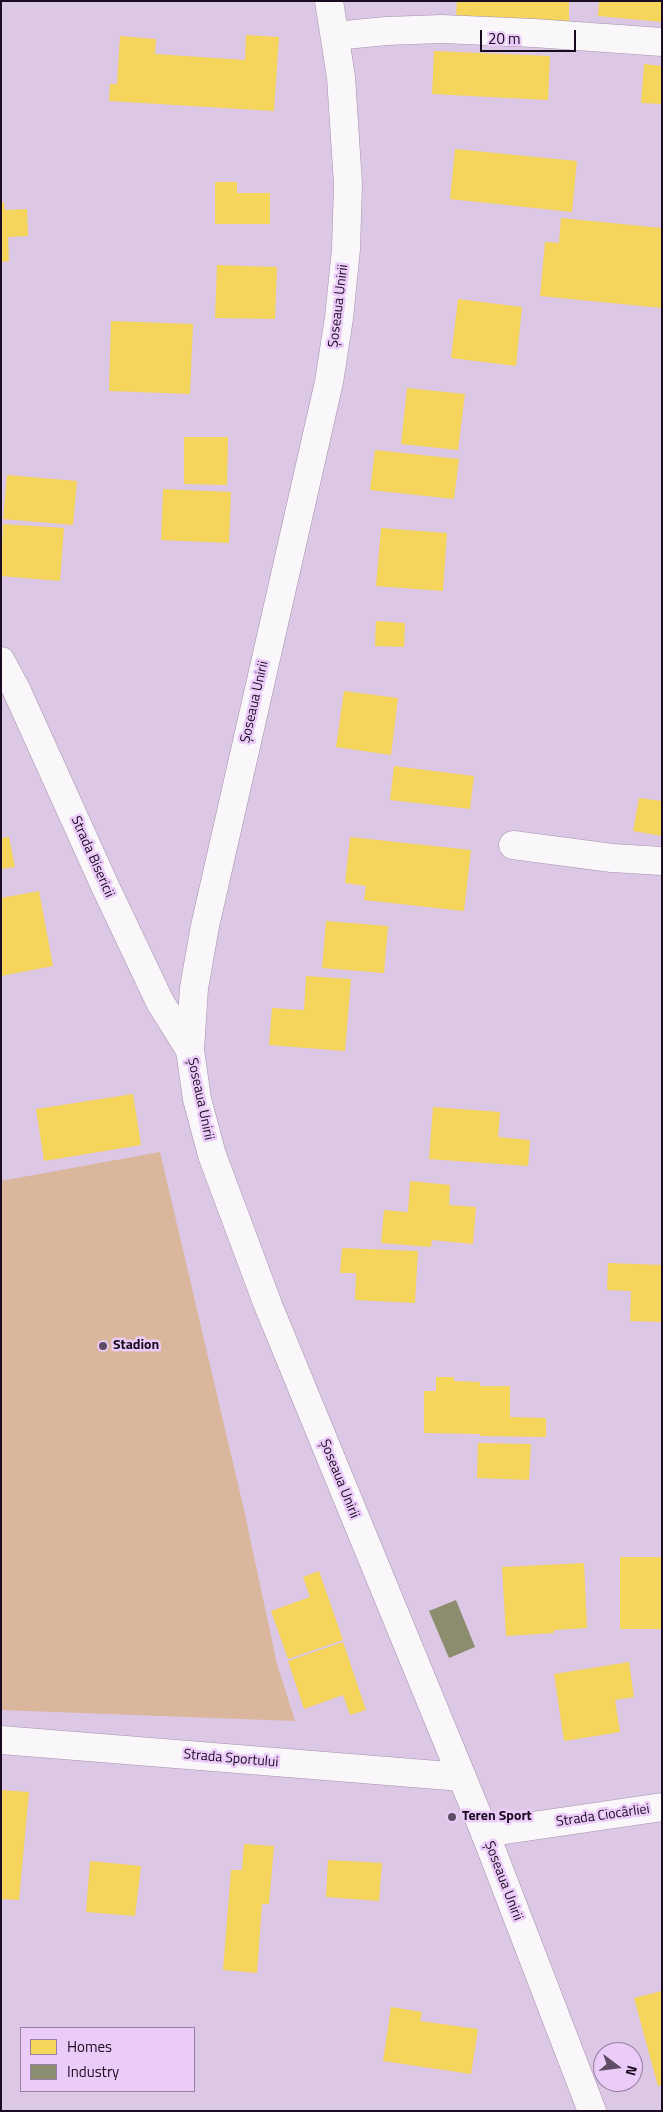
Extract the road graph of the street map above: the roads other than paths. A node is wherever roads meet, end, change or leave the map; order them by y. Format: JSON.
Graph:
{"nodes":[{"id":1,"x":329,"y":1,"type":"edge"},
{"id":2,"x":334,"y":36,"type":"junction"},
{"id":3,"x":662,"y":42,"type":"edge"},
{"id":4,"x":1,"y":661,"type":"edge"},
{"id":5,"x":513,"y":845,"type":"dead end"},
{"id":6,"x":662,"y":861,"type":"edge"},
{"id":7,"x":190,"y":1050,"type":"junction"},
{"id":8,"x":1,"y":1740,"type":"edge"},
{"id":9,"x":462,"y":1777,"type":"junction"},
{"id":10,"x":662,"y":1807,"type":"edge"},
{"id":11,"x":485,"y":1834,"type":"junction"},
{"id":12,"x":592,"y":2111,"type":"edge"}],
"edges":[{"from":1,"to":2,"type":"main road","name":"Șoseaua Unirii"},
{"from":2,"to":3,"type":"main road"},
{"from":2,"to":7,"type":"main road","name":"Șoseaua Unirii"},
{"from":4,"to":7,"type":"main road","name":"Strada Bisericii"},
{"from":5,"to":6,"type":"main road"},
{"from":7,"to":9,"type":"main road","name":"Șoseaua Unirii"},
{"from":8,"to":9,"type":"main road","name":"Strada Sportului"},
{"from":9,"to":11,"type":"main road","name":"Șoseaua Unirii"},
{"from":10,"to":11,"type":"main road","name":"Strada Ciocârliei"},
{"from":11,"to":12,"type":"main road","name":"Șoseaua Unirii"}]}
